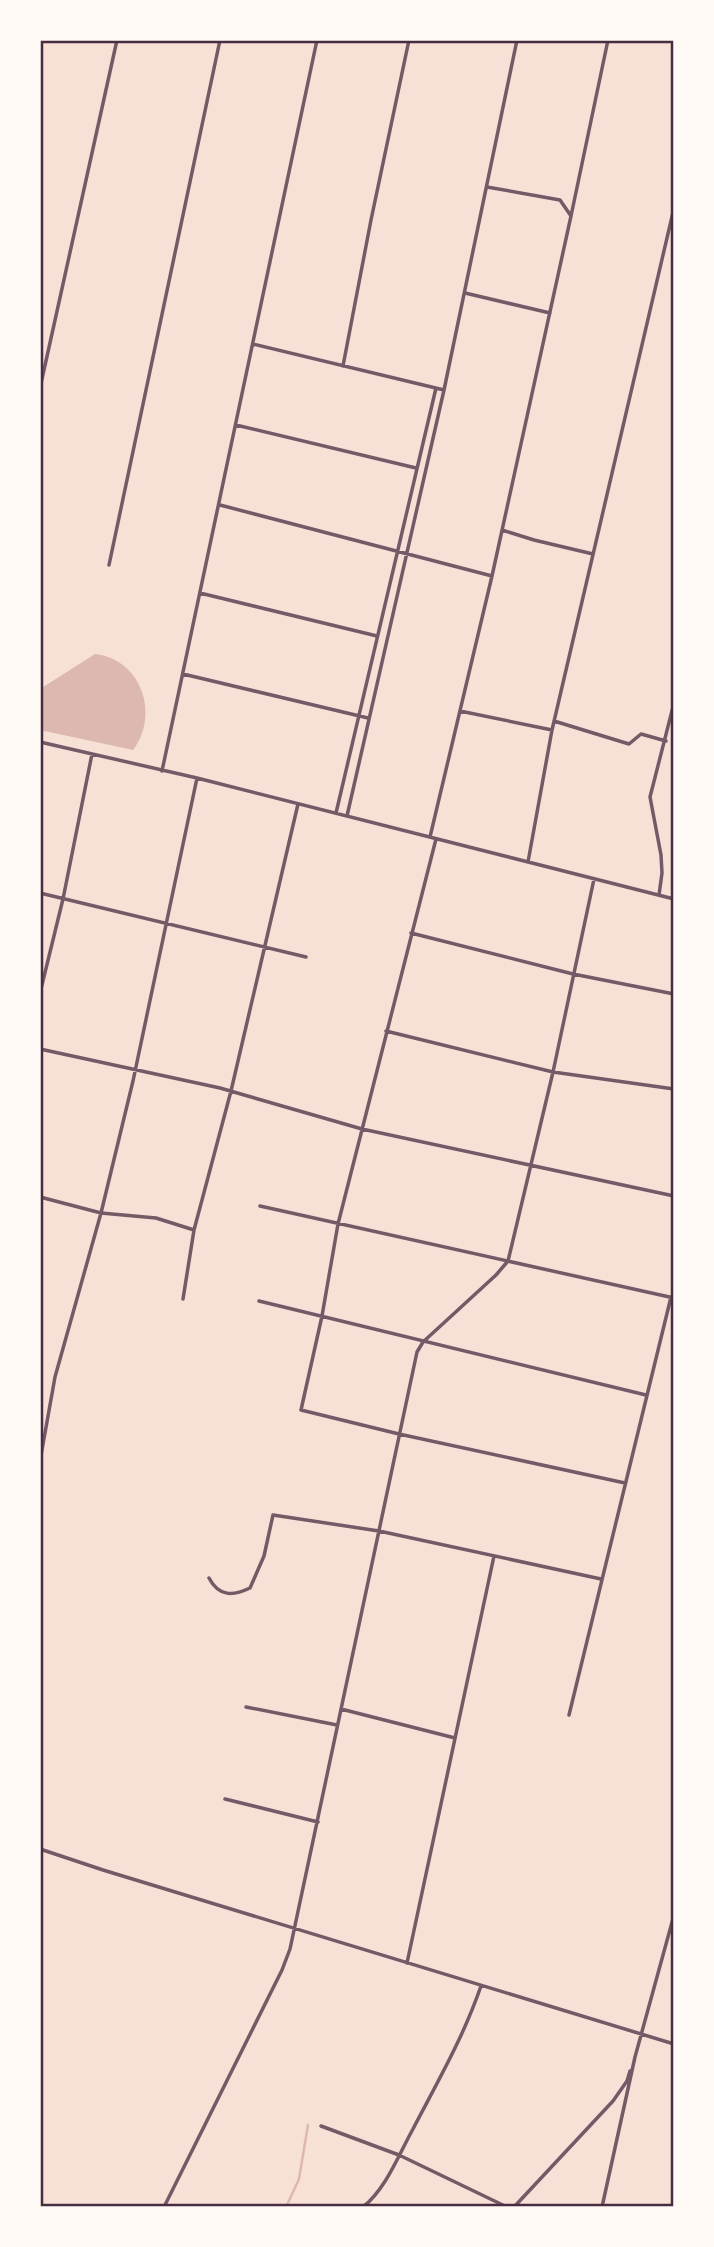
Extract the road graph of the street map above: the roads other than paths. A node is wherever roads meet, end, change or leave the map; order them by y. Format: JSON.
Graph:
{"nodes":[{"id":1,"x":117,"y":40,"type":"edge"},
{"id":2,"x":220,"y":40,"type":"edge"},
{"id":3,"x":317,"y":40,"type":"edge"},
{"id":4,"x":409,"y":40,"type":"edge"},
{"id":5,"x":517,"y":40,"type":"edge"},
{"id":6,"x":608,"y":40,"type":"edge"},
{"id":7,"x":487,"y":187,"type":"junction"},
{"id":8,"x":674,"y":208,"type":"edge"},
{"id":9,"x":571,"y":216,"type":"junction"},
{"id":10,"x":465,"y":293,"type":"junction"},
{"id":11,"x":550,"y":313,"type":"junction"},
{"id":12,"x":253,"y":344,"type":"junction"},
{"id":13,"x":343,"y":366,"type":"junction"},
{"id":14,"x":40,"y":388,"type":"edge"},
{"id":15,"x":436,"y":388,"type":"junction"},
{"id":16,"x":444,"y":390,"type":"junction"},
{"id":17,"x":236,"y":425,"type":"junction"},
{"id":18,"x":416,"y":468,"type":"junction"},
{"id":19,"x":219,"y":505,"type":"junction"},
{"id":20,"x":502,"y":530,"type":"junction"},
{"id":21,"x":397,"y":551,"type":"junction"},
{"id":22,"x":407,"y":554,"type":"junction"},
{"id":23,"x":593,"y":554,"type":"junction"},
{"id":24,"x":109,"y":565,"type":"dead end"},
{"id":25,"x":492,"y":576,"type":"junction"},
{"id":26,"x":200,"y":593,"type":"junction"},
{"id":27,"x":377,"y":636,"type":"junction"},
{"id":28,"x":183,"y":674,"type":"junction"},
{"id":29,"x":674,"y":703,"type":"edge"},
{"id":30,"x":460,"y":711,"type":"junction"},
{"id":31,"x":358,"y":716,"type":"junction"},
{"id":32,"x":369,"y":719,"type":"junction"},
{"id":33,"x":554,"y":721,"type":"junction"},
{"id":34,"x":552,"y":730,"type":"junction"},
{"id":35,"x":666,"y":741,"type":"junction"},
{"id":36,"x":40,"y":742,"type":"edge"},
{"id":37,"x":92,"y":754,"type":"junction"},
{"id":38,"x":162,"y":771,"type":"junction"},
{"id":39,"x":197,"y":778,"type":"junction"},
{"id":40,"x":298,"y":804,"type":"junction"},
{"id":41,"x":335,"y":813,"type":"junction"},
{"id":42,"x":347,"y":816,"type":"junction"},
{"id":43,"x":430,"y":837,"type":"junction"},
{"id":44,"x":436,"y":839,"type":"junction"},
{"id":45,"x":527,"y":862,"type":"junction"},
{"id":46,"x":594,"y":878,"type":"junction"},
{"id":47,"x":40,"y":893,"type":"edge"},
{"id":48,"x":659,"y":895,"type":"junction"},
{"id":49,"x":63,"y":899,"type":"junction"},
{"id":50,"x":674,"y":899,"type":"edge"},
{"id":51,"x":166,"y":924,"type":"junction"},
{"id":52,"x":411,"y":933,"type":"junction"},
{"id":53,"x":265,"y":947,"type":"junction"},
{"id":54,"x":306,"y":957,"type":"dead end"},
{"id":55,"x":573,"y":974,"type":"junction"},
{"id":56,"x":40,"y":993,"type":"edge"},
{"id":57,"x":674,"y":994,"type":"edge"},
{"id":58,"x":386,"y":1031,"type":"junction"},
{"id":59,"x":40,"y":1049,"type":"edge"},
{"id":60,"x":135,"y":1070,"type":"junction"},
{"id":61,"x":553,"y":1072,"type":"junction"},
{"id":62,"x":674,"y":1089,"type":"edge"},
{"id":63,"x":231,"y":1091,"type":"junction"},
{"id":64,"x":362,"y":1129,"type":"junction"},
{"id":65,"x":532,"y":1166,"type":"junction"},
{"id":66,"x":674,"y":1196,"type":"edge"},
{"id":67,"x":40,"y":1197,"type":"edge"},
{"id":68,"x":260,"y":1206,"type":"dead end"},
{"id":69,"x":101,"y":1213,"type":"junction"},
{"id":70,"x":338,"y":1224,"type":"junction"},
{"id":71,"x":194,"y":1230,"type":"junction"},
{"id":72,"x":508,"y":1261,"type":"junction"},
{"id":73,"x":672,"y":1297,"type":"edge"},
{"id":74,"x":183,"y":1298,"type":"dead end"},
{"id":75,"x":259,"y":1301,"type":"dead end"},
{"id":76,"x":322,"y":1316,"type":"junction"},
{"id":77,"x":423,"y":1342,"type":"junction"},
{"id":78,"x":646,"y":1395,"type":"junction"},
{"id":79,"x":400,"y":1434,"type":"junction"},
{"id":80,"x":40,"y":1461,"type":"edge"},
{"id":81,"x":625,"y":1483,"type":"junction"},
{"id":82,"x":379,"y":1531,"type":"junction"},
{"id":83,"x":494,"y":1556,"type":"junction"},
{"id":84,"x":209,"y":1578,"type":"dead end"},
{"id":85,"x":601,"y":1579,"type":"junction"},
{"id":86,"x":246,"y":1707,"type":"dead end"},
{"id":87,"x":341,"y":1709,"type":"junction"},
{"id":88,"x":569,"y":1715,"type":"dead end"},
{"id":89,"x":338,"y":1726,"type":"junction"},
{"id":90,"x":455,"y":1738,"type":"junction"},
{"id":91,"x":225,"y":1799,"type":"dead end"},
{"id":92,"x":318,"y":1822,"type":"junction"},
{"id":93,"x":40,"y":1849,"type":"edge"},
{"id":94,"x":674,"y":1915,"type":"edge"},
{"id":95,"x":295,"y":1929,"type":"junction"},
{"id":96,"x":407,"y":1963,"type":"junction"},
{"id":97,"x":481,"y":1986,"type":"junction"},
{"id":98,"x":641,"y":2034,"type":"junction"},
{"id":99,"x":674,"y":2044,"type":"edge"},
{"id":100,"x":635,"y":2057,"type":"junction"},
{"id":101,"x":321,"y":2126,"type":"dead end"},
{"id":102,"x":399,"y":2155,"type":"junction"},
{"id":103,"x":164,"y":2207,"type":"edge"},
{"id":104,"x":363,"y":2207,"type":"edge"},
{"id":105,"x":507,"y":2207,"type":"edge"},
{"id":106,"x":514,"y":2207,"type":"edge"},
{"id":107,"x":602,"y":2207,"type":"edge"}],
"edges":[{"from":1,"to":14,"type":"street"},
{"from":2,"to":24,"type":"street"},
{"from":3,"to":12,"type":"street"},
{"from":4,"to":13,"type":"street"},
{"from":5,"to":7,"type":"street"},
{"from":6,"to":9,"type":"street"},
{"from":7,"to":9,"type":"street"},
{"from":7,"to":10,"type":"street"},
{"from":8,"to":23,"type":"street"},
{"from":9,"to":11,"type":"street"},
{"from":10,"to":11,"type":"street"},
{"from":10,"to":16,"type":"street"},
{"from":11,"to":20,"type":"street"},
{"from":12,"to":13,"type":"street"},
{"from":12,"to":17,"type":"street"},
{"from":13,"to":15,"type":"street"},
{"from":15,"to":16,"type":"street"},
{"from":15,"to":18,"type":"street"},
{"from":16,"to":22,"type":"street"},
{"from":17,"to":18,"type":"street"},
{"from":17,"to":19,"type":"street"},
{"from":18,"to":21,"type":"street"},
{"from":19,"to":21,"type":"street"},
{"from":19,"to":26,"type":"street"},
{"from":20,"to":23,"type":"street"},
{"from":20,"to":25,"type":"street"},
{"from":21,"to":22,"type":"street"},
{"from":21,"to":27,"type":"street"},
{"from":22,"to":25,"type":"street"},
{"from":22,"to":32,"type":"street"},
{"from":23,"to":33,"type":"street"},
{"from":25,"to":30,"type":"street"},
{"from":26,"to":27,"type":"street"},
{"from":26,"to":28,"type":"street"},
{"from":27,"to":31,"type":"street"},
{"from":28,"to":31,"type":"street"},
{"from":28,"to":38,"type":"street"},
{"from":29,"to":35,"type":"street"},
{"from":30,"to":34,"type":"street"},
{"from":30,"to":43,"type":"street"},
{"from":31,"to":32,"type":"street"},
{"from":31,"to":41,"type":"street"},
{"from":32,"to":42,"type":"street"},
{"from":33,"to":34,"type":"street"},
{"from":33,"to":35,"type":"street"},
{"from":34,"to":45,"type":"street"},
{"from":35,"to":48,"type":"street"},
{"from":36,"to":37,"type":"street"},
{"from":37,"to":38,"type":"street"},
{"from":37,"to":49,"type":"street"},
{"from":38,"to":39,"type":"street"},
{"from":39,"to":40,"type":"street"},
{"from":39,"to":51,"type":"street"},
{"from":40,"to":41,"type":"street"},
{"from":40,"to":53,"type":"street"},
{"from":41,"to":42,"type":"street"},
{"from":42,"to":43,"type":"street"},
{"from":43,"to":44,"type":"street"},
{"from":44,"to":45,"type":"street"},
{"from":44,"to":52,"type":"street"},
{"from":45,"to":46,"type":"street"},
{"from":46,"to":48,"type":"street"},
{"from":46,"to":55,"type":"street"},
{"from":47,"to":49,"type":"street"},
{"from":48,"to":50,"type":"street"},
{"from":49,"to":51,"type":"street"},
{"from":49,"to":56,"type":"street"},
{"from":51,"to":53,"type":"street"},
{"from":51,"to":60,"type":"street"},
{"from":52,"to":55,"type":"street"},
{"from":52,"to":58,"type":"street"},
{"from":53,"to":54,"type":"street"},
{"from":53,"to":63,"type":"street"},
{"from":55,"to":57,"type":"street"},
{"from":55,"to":61,"type":"street"},
{"from":58,"to":61,"type":"street"},
{"from":58,"to":64,"type":"street"},
{"from":59,"to":60,"type":"street"},
{"from":60,"to":63,"type":"street"},
{"from":60,"to":69,"type":"street"},
{"from":61,"to":62,"type":"street"},
{"from":61,"to":65,"type":"street"},
{"from":63,"to":64,"type":"street"},
{"from":63,"to":71,"type":"street"},
{"from":64,"to":65,"type":"street"},
{"from":64,"to":70,"type":"street"},
{"from":65,"to":66,"type":"street"},
{"from":65,"to":72,"type":"street"},
{"from":67,"to":69,"type":"street"},
{"from":68,"to":70,"type":"street"},
{"from":69,"to":71,"type":"street"},
{"from":69,"to":80,"type":"street"},
{"from":70,"to":72,"type":"street"},
{"from":70,"to":76,"type":"street"},
{"from":71,"to":74,"type":"street"},
{"from":72,"to":73,"type":"street"},
{"from":72,"to":77,"type":"street"},
{"from":73,"to":78,"type":"street"},
{"from":75,"to":76,"type":"street"},
{"from":76,"to":77,"type":"street"},
{"from":76,"to":79,"type":"street"},
{"from":77,"to":78,"type":"street"},
{"from":77,"to":79,"type":"street"},
{"from":78,"to":81,"type":"street"},
{"from":79,"to":81,"type":"street"},
{"from":79,"to":82,"type":"street"},
{"from":81,"to":85,"type":"street"},
{"from":82,"to":83,"type":"street"},
{"from":82,"to":84,"type":"street"},
{"from":82,"to":87,"type":"street"},
{"from":83,"to":85,"type":"street"},
{"from":83,"to":90,"type":"street"},
{"from":85,"to":88,"type":"street"},
{"from":86,"to":89,"type":"street"},
{"from":87,"to":89,"type":"street"},
{"from":87,"to":90,"type":"street"},
{"from":89,"to":92,"type":"street"},
{"from":90,"to":96,"type":"street"},
{"from":91,"to":92,"type":"street"},
{"from":92,"to":95,"type":"street"},
{"from":93,"to":95,"type":"street"},
{"from":94,"to":98,"type":"street"},
{"from":95,"to":96,"type":"street"},
{"from":95,"to":103,"type":"street"},
{"from":96,"to":97,"type":"street"},
{"from":97,"to":98,"type":"street"},
{"from":97,"to":102,"type":"street"},
{"from":98,"to":99,"type":"street"},
{"from":98,"to":100,"type":"street"},
{"from":100,"to":106,"type":"street"},
{"from":100,"to":107,"type":"street"},
{"from":101,"to":102,"type":"street"},
{"from":102,"to":104,"type":"street"},
{"from":102,"to":105,"type":"street"}]}
